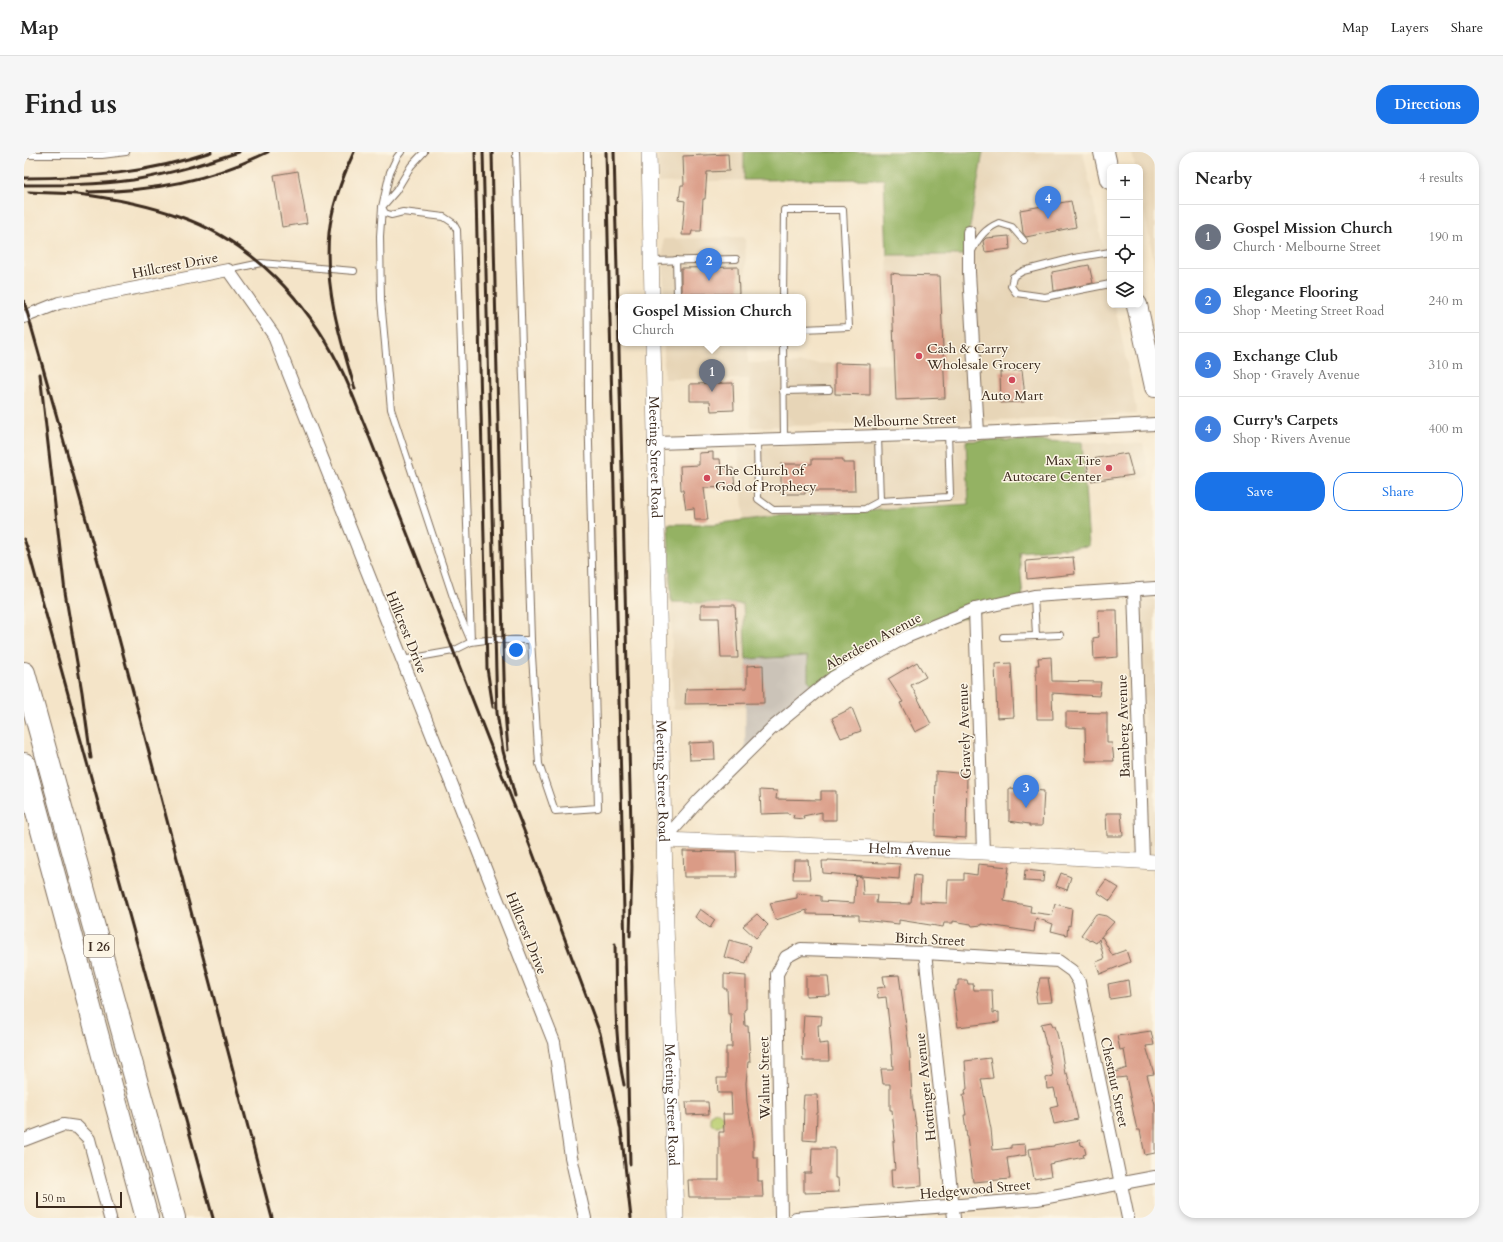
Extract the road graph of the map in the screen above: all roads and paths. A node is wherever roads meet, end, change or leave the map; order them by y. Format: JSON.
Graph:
{"nodes":[{"id":1,"x":126,"y":152,"type":"edge"},
{"id":2,"x":401,"y":152,"type":"edge"},
{"id":3,"x":424,"y":152,"type":"edge"},
{"id":4,"x":516,"y":152,"type":"edge"},
{"id":5,"x":587,"y":152,"type":"edge"},
{"id":6,"x":649,"y":152,"type":"edge"},
{"id":7,"x":1104,"y":152,"type":"edge"},
{"id":8,"x":24,"y":155,"type":"edge"},
{"id":9,"x":1107,"y":166,"type":"edge"},
{"id":10,"x":382,"y":207,"type":"junction"},
{"id":11,"x":969,"y":232,"type":"dead end"},
{"id":12,"x":1024,"y":241,"type":"dead end"},
{"id":13,"x":1107,"y":252,"type":"edge"},
{"id":14,"x":969,"y":255,"type":"junction"},
{"id":15,"x":736,"y":259,"type":"dead end"},
{"id":16,"x":676,"y":260,"type":"junction"},
{"id":17,"x":652,"y":261,"type":"junction"},
{"id":18,"x":228,"y":270,"type":"junction"},
{"id":19,"x":354,"y":271,"type":"dead end"},
{"id":20,"x":1107,"y":285,"type":"edge"},
{"id":21,"x":652,"y":294,"type":"edge"},
{"id":22,"x":677,"y":294,"type":"edge"},
{"id":23,"x":783,"y":294,"type":"edge"},
{"id":24,"x":1138,"y":308,"type":"edge"},
{"id":25,"x":24,"y":317,"type":"edge"},
{"id":26,"x":806,"y":329,"type":"edge"},
{"id":27,"x":654,"y":346,"type":"edge"},
{"id":28,"x":783,"y":346,"type":"edge"},
{"id":29,"x":1155,"y":387,"type":"edge"},
{"id":30,"x":829,"y":390,"type":"dead end"},
{"id":31,"x":783,"y":391,"type":"junction"},
{"id":32,"x":1155,"y":424,"type":"edge"},
{"id":33,"x":978,"y":432,"type":"junction"},
{"id":34,"x":948,"y":434,"type":"junction"},
{"id":35,"x":878,"y":436,"type":"junction"},
{"id":36,"x":757,"y":439,"type":"junction"},
{"id":37,"x":784,"y":439,"type":"junction"},
{"id":38,"x":656,"y":443,"type":"junction"},
{"id":39,"x":880,"y":501,"type":"junction"},
{"id":40,"x":1155,"y":588,"type":"edge"},
{"id":41,"x":1134,"y":589,"type":"junction"},
{"id":42,"x":1034,"y":596,"type":"junction"},
{"id":43,"x":975,"y":609,"type":"junction"},
{"id":44,"x":1060,"y":635,"type":"dead end"},
{"id":45,"x":1036,"y":636,"type":"junction"},
{"id":46,"x":1003,"y":637,"type":"dead end"},
{"id":47,"x":531,"y":640,"type":"junction"},
{"id":48,"x":471,"y":642,"type":"junction"},
{"id":49,"x":402,"y":660,"type":"junction"},
{"id":50,"x":24,"y":673,"type":"edge"},
{"id":51,"x":24,"y":764,"type":"edge"},
{"id":52,"x":664,"y":840,"type":"junction"},
{"id":53,"x":983,"y":852,"type":"junction"},
{"id":54,"x":1149,"y":862,"type":"edge"},
{"id":55,"x":801,"y":949,"type":"joint"},
{"id":56,"x":926,"y":953,"type":"junction"},
{"id":57,"x":1058,"y":962,"type":"joint"},
{"id":58,"x":24,"y":1140,"type":"edge"},
{"id":59,"x":1155,"y":1177,"type":"edge"},
{"id":60,"x":1121,"y":1184,"type":"junction"},
{"id":61,"x":953,"y":1212,"type":"edge"},
{"id":62,"x":110,"y":1218,"type":"edge"},
{"id":63,"x":147,"y":1218,"type":"edge"},
{"id":64,"x":174,"y":1218,"type":"edge"},
{"id":65,"x":585,"y":1218,"type":"edge"},
{"id":66,"x":676,"y":1218,"type":"edge"},
{"id":67,"x":781,"y":1218,"type":"edge"},
{"id":68,"x":796,"y":1218,"type":"edge"},
{"id":69,"x":1128,"y":1218,"type":"edge"}],
"edges":[{"from":1,"to":8,"type":"lane"},
{"from":2,"to":10,"type":"lane"},
{"from":3,"to":10,"type":"lane"},
{"from":4,"to":47,"type":"lane"},
{"from":5,"to":47,"type":"lane"},
{"from":6,"to":17,"type":"street"},
{"from":7,"to":9,"type":"main road"},
{"from":10,"to":48,"type":"lane"},
{"from":10,"to":48,"type":"lane"},
{"from":11,"to":14,"type":"street"},
{"from":12,"to":14,"type":"lane"},
{"from":13,"to":20,"type":"lane"},
{"from":14,"to":33,"type":"street"},
{"from":15,"to":16,"type":"lane"},
{"from":16,"to":17,"type":"lane"},
{"from":16,"to":22,"type":"lane"},
{"from":17,"to":21,"type":"street"},
{"from":18,"to":19,"type":"lane"},
{"from":18,"to":25,"type":"street","name":"Hillcrest Drive"},
{"from":18,"to":49,"type":"street","name":"Hillcrest Drive"},
{"from":23,"to":26,"type":"lane"},
{"from":24,"to":29,"type":"main road"},
{"from":27,"to":38,"type":"street","name":"Meeting Street Road"},
{"from":28,"to":31,"type":"lane"},
{"from":30,"to":31,"type":"lane"},
{"from":31,"to":37,"type":"lane"},
{"from":32,"to":33,"type":"street","name":"Melbourne Street"},
{"from":33,"to":34,"type":"street","name":"Melbourne Street"},
{"from":34,"to":35,"type":"street","name":"Melbourne Street"},
{"from":34,"to":39,"type":"lane"},
{"from":35,"to":37,"type":"street","name":"Melbourne Street"},
{"from":35,"to":39,"type":"lane"},
{"from":36,"to":37,"type":"street","name":"Melbourne Street"},
{"from":36,"to":38,"type":"street","name":"Melbourne Street"},
{"from":36,"to":39,"type":"lane"},
{"from":38,"to":52,"type":"street","name":"Meeting Street Road"},
{"from":40,"to":41,"type":"street","name":"Aberdeen Avenue"},
{"from":41,"to":42,"type":"street","name":"Aberdeen Avenue"},
{"from":41,"to":54,"type":"street","name":"Bamberg Avenue"},
{"from":42,"to":43,"type":"street","name":"Aberdeen Avenue"},
{"from":42,"to":45,"type":"lane"},
{"from":43,"to":52,"type":"street","name":"Aberdeen Avenue"},
{"from":43,"to":53,"type":"street","name":"Gravely Avenue"},
{"from":44,"to":45,"type":"lane"},
{"from":45,"to":46,"type":"lane"},
{"from":47,"to":48,"type":"lane"},
{"from":48,"to":49,"type":"lane"},
{"from":49,"to":65,"type":"street","name":"Hillcrest Drive"},
{"from":50,"to":64,"type":"highway","number":"I 26"},
{"from":51,"to":63,"type":"highway","number":"I 26"},
{"from":52,"to":53,"type":"street","name":"Helm Avenue"},
{"from":52,"to":66,"type":"street","name":"Meeting Street Road"},
{"from":53,"to":54,"type":"street","name":"Helm Avenue"},
{"from":55,"to":56,"type":"street","name":"Birch Street"},
{"from":55,"to":67,"type":"street","name":"Walnut Street"},
{"from":56,"to":57,"type":"street","name":"Birch Street"},
{"from":56,"to":61,"type":"street","name":"Hottinger Avenue"},
{"from":57,"to":60,"type":"street","name":"Chestnut Street"},
{"from":58,"to":62,"type":"street"},
{"from":59,"to":60,"type":"street","name":"Hedgewood Street"},
{"from":60,"to":61,"type":"street","name":"Hedgewood Street"},
{"from":60,"to":69,"type":"street","name":"Chestnut Street"},
{"from":61,"to":68,"type":"street","name":"Hedgewood Street"}]}
